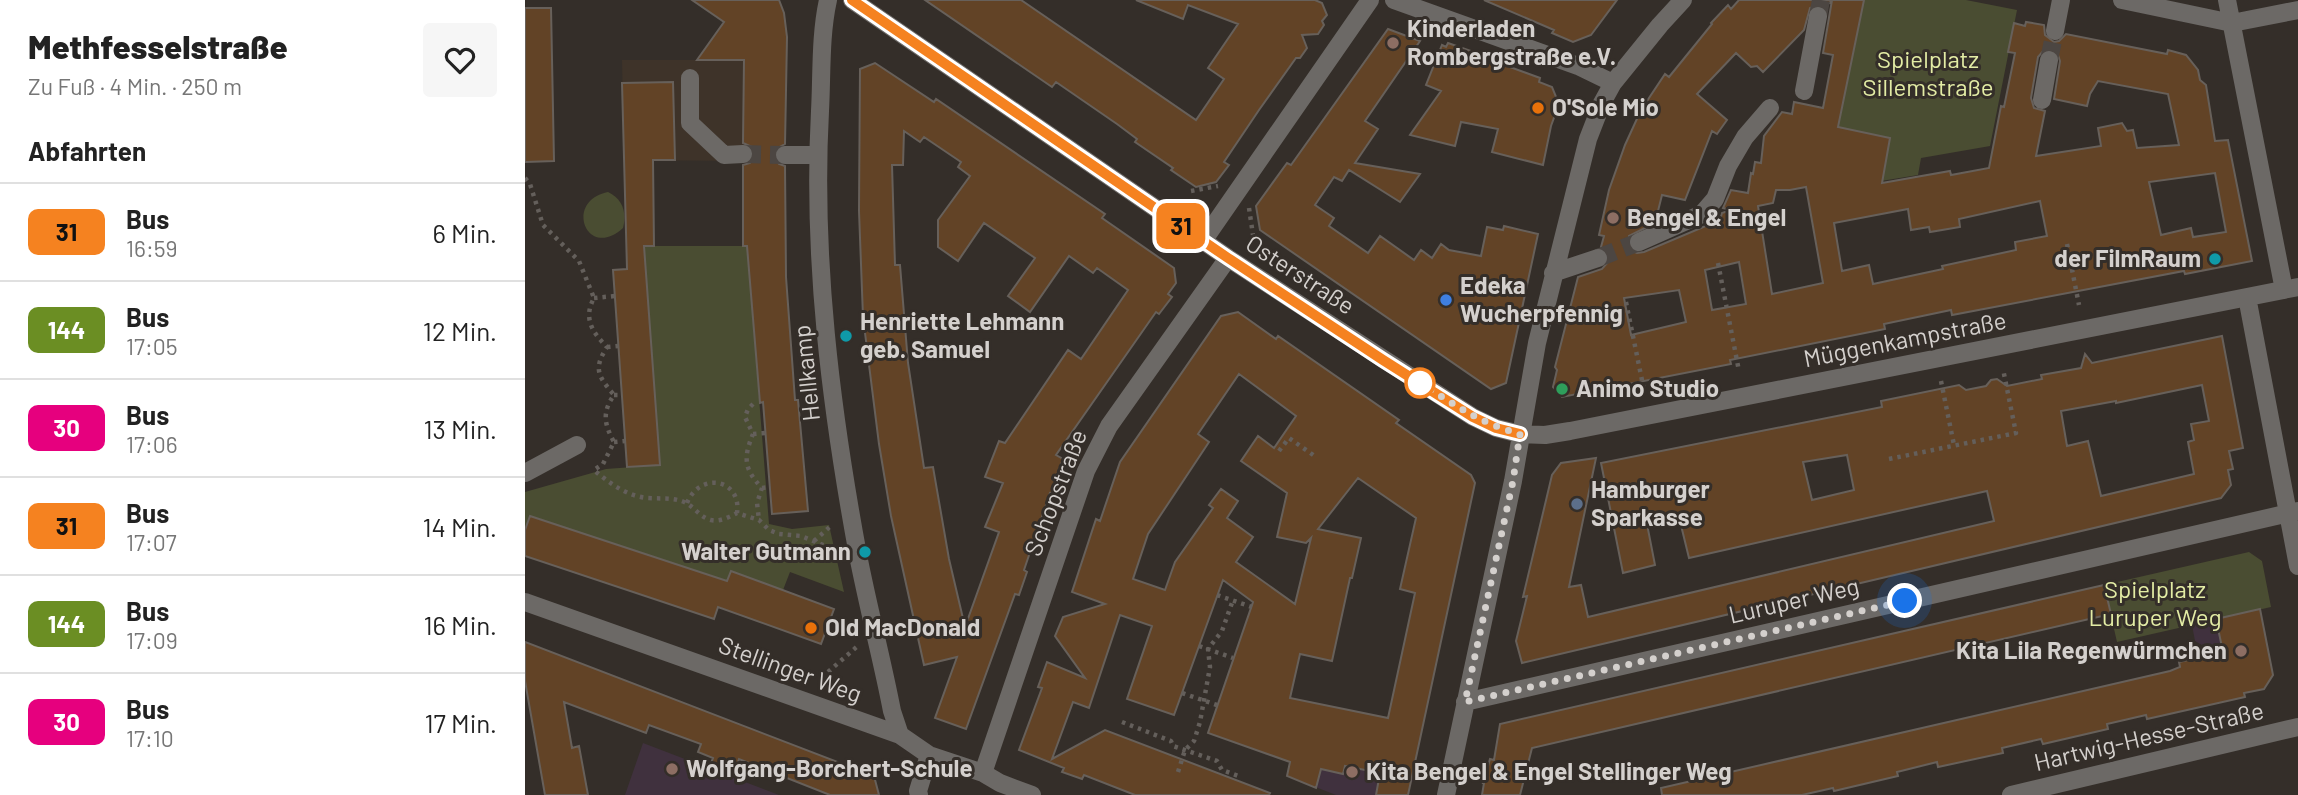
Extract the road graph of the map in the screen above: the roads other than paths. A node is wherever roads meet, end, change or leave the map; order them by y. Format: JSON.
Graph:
{"nodes":[{"id":1,"x":828,"y":0,"type":"edge"},
{"id":2,"x":852,"y":0,"type":"edge"},
{"id":3,"x":1370,"y":0,"type":"edge"},
{"id":4,"x":1394,"y":0,"type":"edge"},
{"id":5,"x":1683,"y":0,"type":"edge"},
{"id":6,"x":2061,"y":0,"type":"edge"},
{"id":7,"x":2122,"y":0,"type":"edge"},
{"id":8,"x":2227,"y":0,"type":"edge"},
{"id":9,"x":2298,"y":10,"type":"edge"},
{"id":10,"x":1818,"y":16,"type":"tunnel mouth"},
{"id":11,"x":2232,"y":23,"type":"junction"},
{"id":12,"x":2055,"y":31,"type":"tunnel mouth"},
{"id":13,"x":2049,"y":60,"type":"tunnel mouth"},
{"id":14,"x":691,"y":78,"type":"dead end"},
{"id":15,"x":1613,"y":83,"type":"junction"},
{"id":16,"x":1804,"y":91,"type":"dead end"},
{"id":17,"x":2042,"y":100,"type":"dead end"},
{"id":18,"x":1770,"y":107,"type":"dead end"},
{"id":19,"x":743,"y":154,"type":"tunnel mouth"},
{"id":20,"x":785,"y":155,"type":"tunnel mouth"},
{"id":21,"x":818,"y":155,"type":"junction"},
{"id":22,"x":1203,"y":241,"type":"junction"},
{"id":23,"x":1639,"y":243,"type":"tunnel mouth"},
{"id":24,"x":1228,"y":258,"type":"junction"},
{"id":25,"x":1598,"y":258,"type":"tunnel mouth"},
{"id":26,"x":1553,"y":273,"type":"junction"},
{"id":27,"x":2291,"y":288,"type":"edge"},
{"id":28,"x":2247,"y":297,"type":"junction"},
{"id":29,"x":1520,"y":434,"type":"junction"},
{"id":30,"x":577,"y":445,"type":"dead end"},
{"id":31,"x":525,"y":473,"type":"edge"},
{"id":32,"x":2293,"y":512,"type":"edge"},
{"id":33,"x":2298,"y":566,"type":"edge"},
{"id":34,"x":525,"y":602,"type":"edge"},
{"id":35,"x":1465,"y":702,"type":"junction"},
{"id":36,"x":2298,"y":727,"type":"edge"},
{"id":37,"x":900,"y":735,"type":"junction"},
{"id":38,"x":929,"y":755,"type":"junction"},
{"id":39,"x":983,"y":773,"type":"junction"},
{"id":40,"x":919,"y":795,"type":"edge"},
{"id":41,"x":1032,"y":795,"type":"edge"},
{"id":42,"x":1446,"y":795,"type":"edge"},
{"id":43,"x":2011,"y":795,"type":"edge"}],
"edges":[{"from":1,"to":21,"type":"street","name":"Hellkamp"},
{"from":2,"to":22,"type":"street","name":"Osterstraße"},
{"from":3,"to":22,"type":"street"},
{"from":4,"to":15,"type":"street"},
{"from":5,"to":15,"type":"street"},
{"from":6,"to":12,"type":"street"},
{"from":7,"to":11,"type":"street"},
{"from":8,"to":11,"type":"street"},
{"from":9,"to":11,"type":"street"},
{"from":10,"to":16,"type":"street"},
{"from":11,"to":27,"type":"street"},
{"from":13,"to":17,"type":"street"},
{"from":14,"to":19,"type":"street"},
{"from":15,"to":26,"type":"street"},
{"from":18,"to":23,"type":"street"},
{"from":20,"to":21,"type":"street"},
{"from":21,"to":37,"type":"street","name":"Hellkamp"},
{"from":22,"to":24,"type":"street","name":"Osterstraße"},
{"from":24,"to":29,"type":"street","name":"Osterstraße"},
{"from":24,"to":39,"type":"street","name":"Schopstraße"},
{"from":25,"to":26,"type":"street"},
{"from":26,"to":29,"type":"street"},
{"from":27,"to":28,"type":"street","name":"Müggenkampstraße"},
{"from":28,"to":29,"type":"street","name":"Müggenkampstraße"},
{"from":28,"to":32,"type":"street"},
{"from":29,"to":35,"type":"street"},
{"from":30,"to":31,"type":"street"},
{"from":32,"to":33,"type":"street"},
{"from":32,"to":35,"type":"street","name":"Luruper Weg"},
{"from":34,"to":37,"type":"street","name":"Stellinger Weg"},
{"from":35,"to":42,"type":"street"},
{"from":36,"to":43,"type":"street","name":"Hartwig-Hesse-Straße"},
{"from":37,"to":38,"type":"street","name":"Stellinger Weg"},
{"from":38,"to":39,"type":"street","name":"Stellinger Weg"},
{"from":38,"to":40,"type":"street"},
{"from":39,"to":41,"type":"street","name":"Stellinger Weg"}]}
